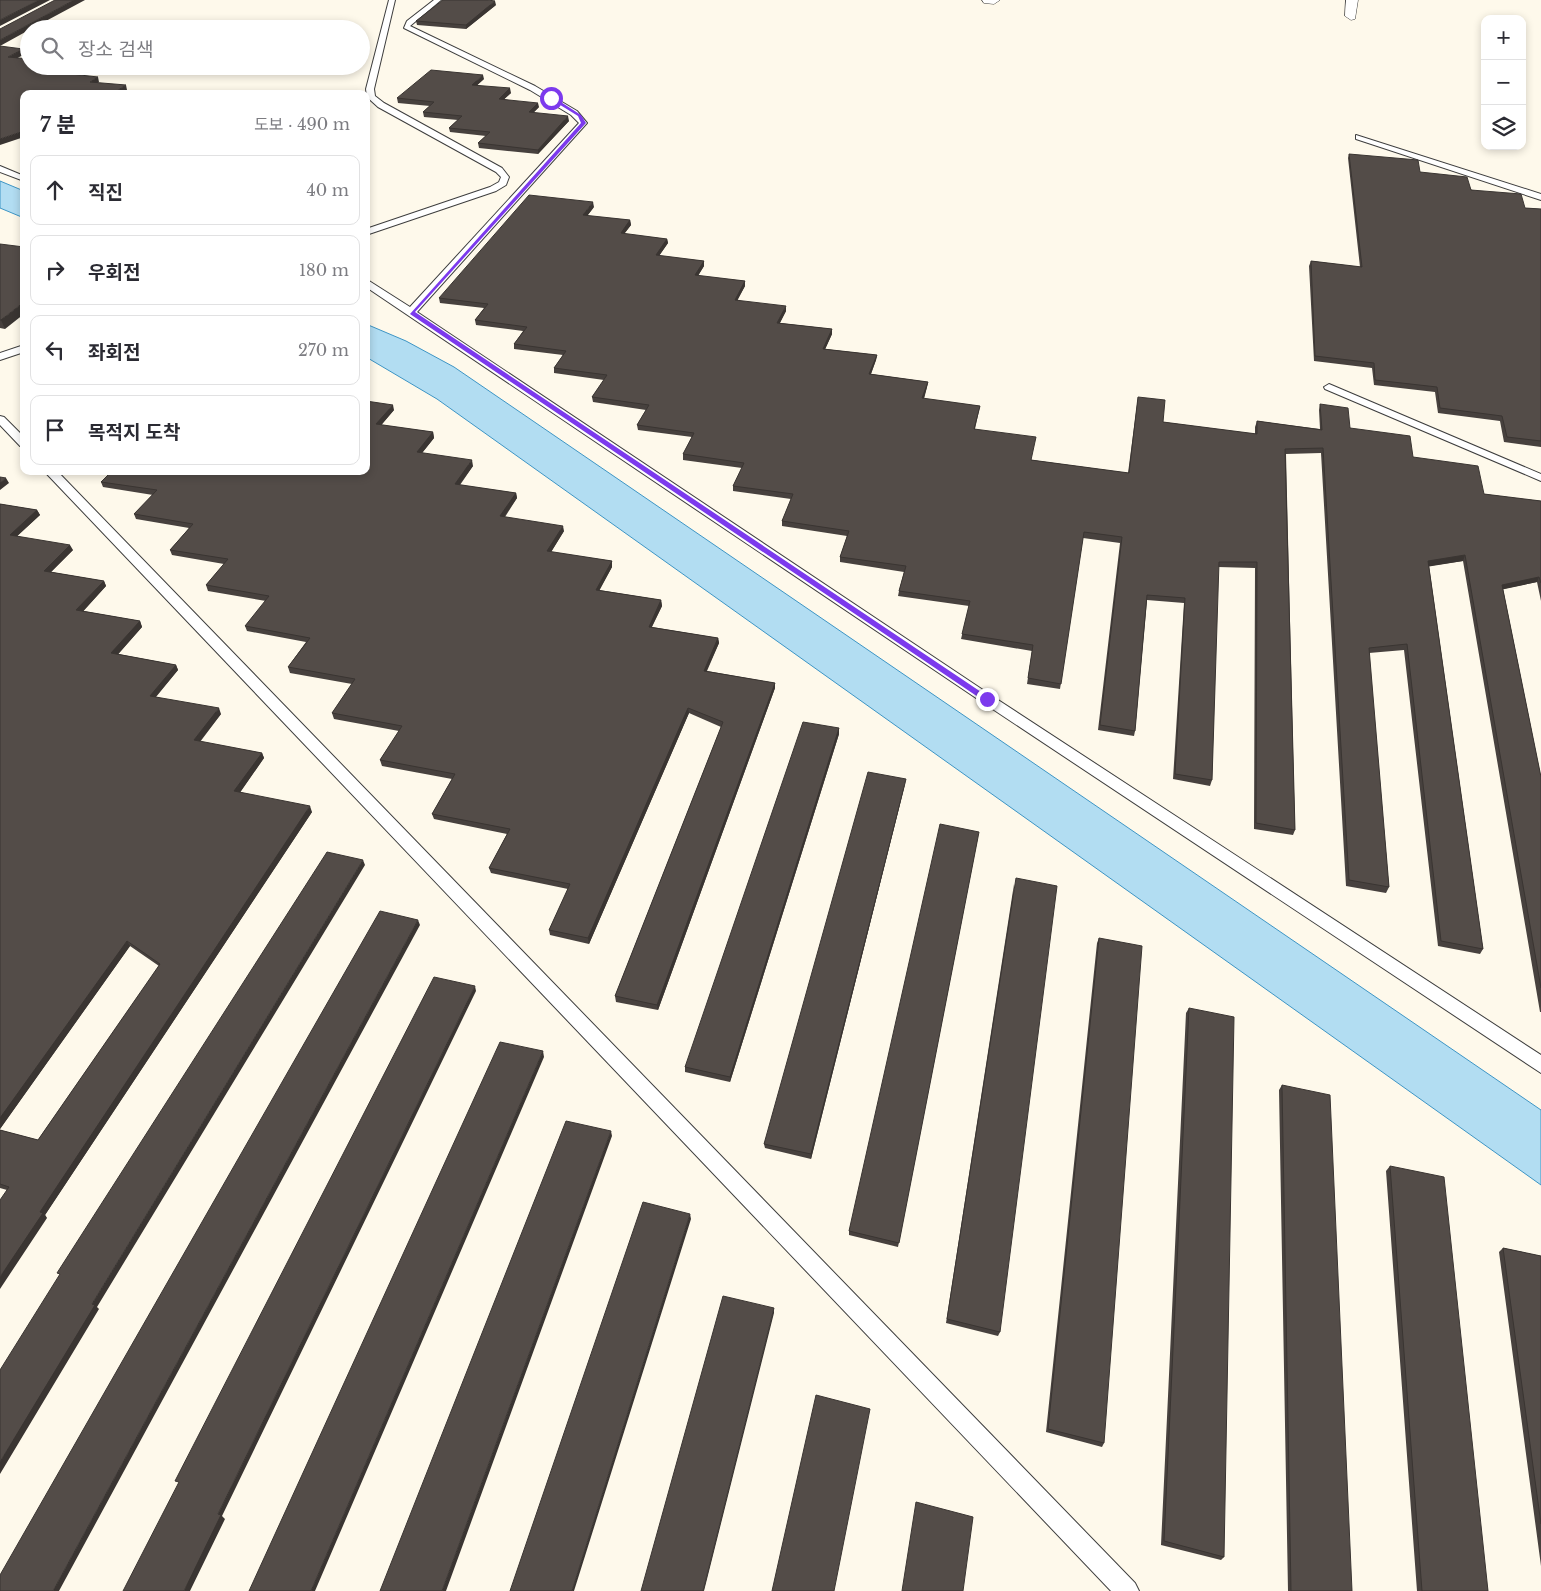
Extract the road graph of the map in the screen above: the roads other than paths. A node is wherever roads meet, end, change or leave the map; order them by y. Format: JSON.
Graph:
{"nodes":[{"id":1,"x":392,"y":0,"type":"edge"},
{"id":2,"x":438,"y":0,"type":"edge"},
{"id":3,"x":988,"y":0,"type":"edge"},
{"id":4,"x":994,"y":0,"type":"edge"},
{"id":5,"x":1352,"y":0,"type":"edge"},
{"id":6,"x":1351,"y":16,"type":"dead end"},
{"id":7,"x":1359,"y":137,"type":"dead end"},
{"id":8,"x":0,"y":169,"type":"edge"},
{"id":9,"x":20,"y":177,"type":"edge"},
{"id":10,"x":1541,"y":197,"type":"edge"},
{"id":11,"x":370,"y":231,"type":"edge"},
{"id":12,"x":370,"y":285,"type":"edge"},
{"id":13,"x":412,"y":312,"type":"junction"},
{"id":14,"x":20,"y":350,"type":"edge"},
{"id":15,"x":0,"y":357,"type":"edge"},
{"id":16,"x":1329,"y":387,"type":"dead end"},
{"id":17,"x":0,"y":419,"type":"edge"},
{"id":18,"x":20,"y":440,"type":"edge"},
{"id":19,"x":54,"y":475,"type":"edge"},
{"id":20,"x":1541,"y":478,"type":"edge"},
{"id":21,"x":1541,"y":1065,"type":"edge"},
{"id":22,"x":1127,"y":1591,"type":"edge"}],
"edges":[{"from":1,"to":11,"type":"lane"},
{"from":2,"to":13,"type":"lane"},
{"from":3,"to":4,"type":"street"},
{"from":5,"to":6,"type":"street"},
{"from":7,"to":10,"type":"lane"},
{"from":8,"to":9,"type":"lane"},
{"from":12,"to":13,"type":"lane"},
{"from":13,"to":21,"type":"lane"},
{"from":14,"to":15,"type":"lane"},
{"from":16,"to":20,"type":"lane"},
{"from":17,"to":18,"type":"lane"},
{"from":19,"to":22,"type":"lane"}]}
